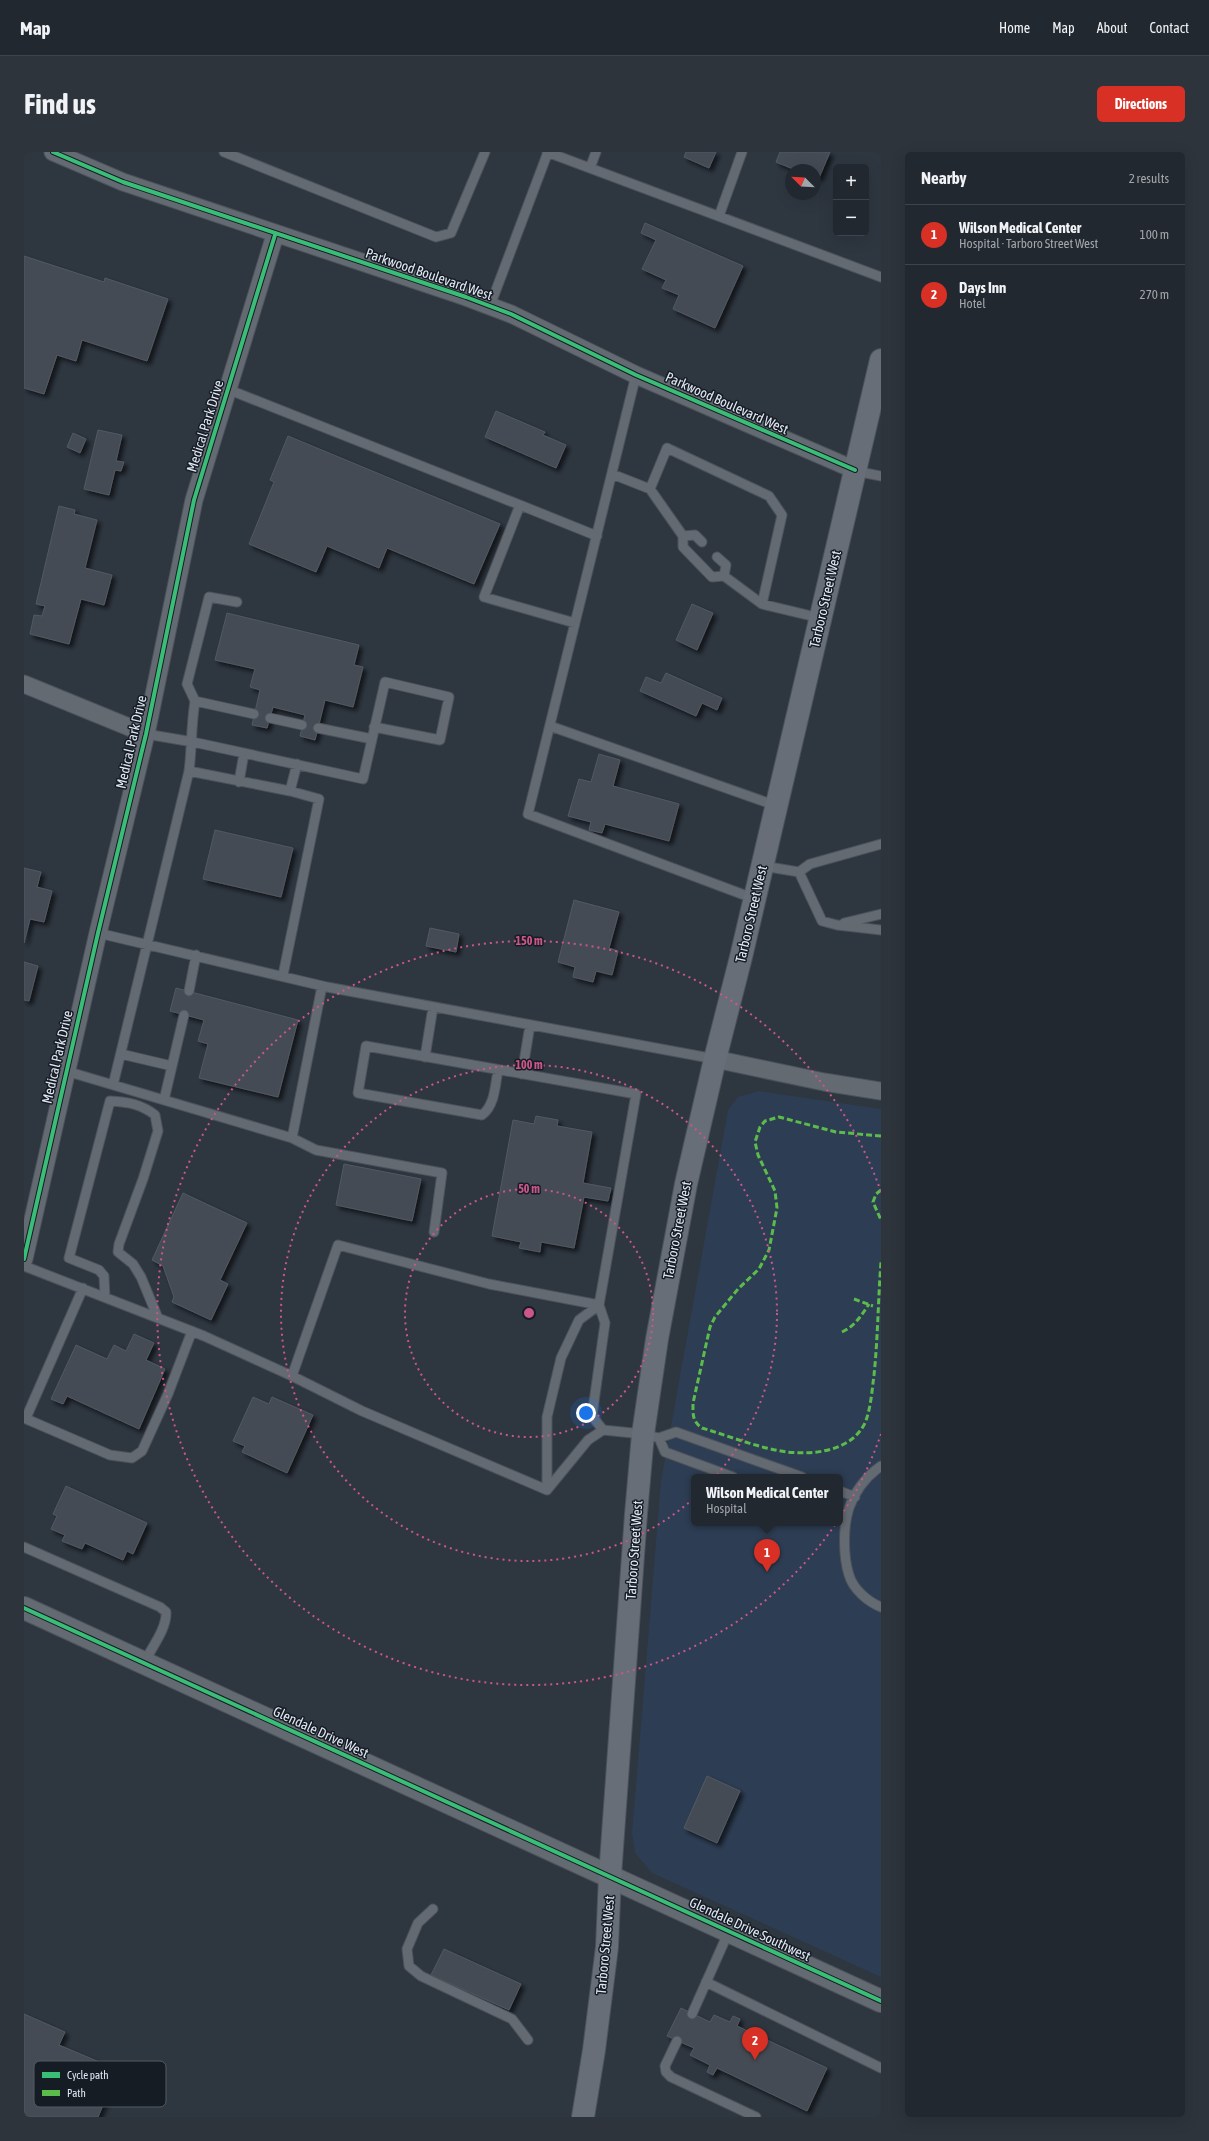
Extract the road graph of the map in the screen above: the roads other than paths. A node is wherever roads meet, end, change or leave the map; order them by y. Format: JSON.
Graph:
{"nodes":[{"id":1,"x":53,"y":152,"type":"edge"},
{"id":2,"x":224,"y":152,"type":"edge"},
{"id":3,"x":485,"y":152,"type":"edge"},
{"id":4,"x":547,"y":152,"type":"edge"},
{"id":5,"x":596,"y":152,"type":"edge"},
{"id":6,"x":742,"y":152,"type":"edge"},
{"id":7,"x":590,"y":168,"type":"junction"},
{"id":8,"x":719,"y":216,"type":"junction"},
{"id":9,"x":275,"y":234,"type":"junction"},
{"id":10,"x":881,"y":277,"type":"edge"},
{"id":11,"x":490,"y":306,"type":"junction"},
{"id":12,"x":881,"y":360,"type":"edge"},
{"id":13,"x":636,"y":375,"type":"junction"},
{"id":14,"x":227,"y":389,"type":"junction"},
{"id":15,"x":855,"y":470,"type":"junction"},
{"id":16,"x":612,"y":474,"type":"junction"},
{"id":17,"x":881,"y":476,"type":"edge"},
{"id":18,"x":650,"y":489,"type":"junction"},
{"id":19,"x":520,"y":505,"type":"junction"},
{"id":20,"x":597,"y":536,"type":"junction"},
{"id":21,"x":683,"y":536,"type":"junction"},
{"id":22,"x":702,"y":542,"type":"dead end"},
{"id":23,"x":717,"y":557,"type":"dead end"},
{"id":24,"x":724,"y":576,"type":"junction"},
{"id":25,"x":237,"y":602,"type":"dead end"},
{"id":26,"x":762,"y":604,"type":"junction"},
{"id":27,"x":820,"y":618,"type":"junction"},
{"id":28,"x":575,"y":623,"type":"junction"},
{"id":29,"x":24,"y":684,"type":"edge"},
{"id":30,"x":195,"y":701,"type":"junction"},
{"id":31,"x":254,"y":714,"type":"dead end"},
{"id":32,"x":270,"y":718,"type":"dead end"},
{"id":33,"x":302,"y":725,"type":"dead end"},
{"id":34,"x":550,"y":726,"type":"junction"},
{"id":35,"x":374,"y":727,"type":"junction"},
{"id":36,"x":318,"y":728,"type":"dead end"},
{"id":37,"x":146,"y":734,"type":"junction"},
{"id":38,"x":372,"y":739,"type":"junction"},
{"id":39,"x":192,"y":742,"type":"junction"},
{"id":40,"x":244,"y":753,"type":"junction"},
{"id":41,"x":297,"y":764,"type":"junction"},
{"id":42,"x":189,"y":771,"type":"junction"},
{"id":43,"x":239,"y":782,"type":"junction"},
{"id":44,"x":290,"y":791,"type":"junction"},
{"id":45,"x":777,"y":806,"type":"junction"},
{"id":46,"x":881,"y":844,"type":"edge"},
{"id":47,"x":763,"y":866,"type":"junction"},
{"id":48,"x":799,"y":872,"type":"junction"},
{"id":49,"x":755,"y":900,"type":"junction"},
{"id":50,"x":881,"y":914,"type":"edge"},
{"id":51,"x":837,"y":925,"type":"junction"},
{"id":52,"x":881,"y":930,"type":"edge"},
{"id":53,"x":98,"y":933,"type":"junction"},
{"id":54,"x":148,"y":945,"type":"junction"},
{"id":55,"x":196,"y":955,"type":"junction"},
{"id":56,"x":283,"y":975,"type":"junction"},
{"id":57,"x":322,"y":986,"type":"junction"},
{"id":58,"x":189,"y":991,"type":"dead end"},
{"id":59,"x":433,"y":1007,"type":"junction"},
{"id":60,"x":184,"y":1014,"type":"dead end"},
{"id":61,"x":530,"y":1025,"type":"junction"},
{"id":62,"x":121,"y":1054,"type":"junction"},
{"id":63,"x":425,"y":1057,"type":"junction"},
{"id":64,"x":715,"y":1059,"type":"junction"},
{"id":65,"x":172,"y":1066,"type":"junction"},
{"id":66,"x":498,"y":1070,"type":"junction"},
{"id":67,"x":66,"y":1071,"type":"junction"},
{"id":68,"x":522,"y":1074,"type":"junction"},
{"id":69,"x":114,"y":1085,"type":"junction"},
{"id":70,"x":881,"y":1091,"type":"edge"},
{"id":71,"x":164,"y":1100,"type":"junction"},
{"id":72,"x":292,"y":1138,"type":"junction"},
{"id":73,"x":434,"y":1232,"type":"dead end"},
{"id":74,"x":24,"y":1258,"type":"edge"},
{"id":75,"x":24,"y":1266,"type":"edge"},
{"id":76,"x":83,"y":1288,"type":"junction"},
{"id":77,"x":105,"y":1297,"type":"junction"},
{"id":78,"x":599,"y":1305,"type":"junction"},
{"id":79,"x":158,"y":1318,"type":"junction"},
{"id":80,"x":192,"y":1331,"type":"junction"},
{"id":81,"x":292,"y":1376,"type":"junction"},
{"id":82,"x":25,"y":1418,"type":"edge"},
{"id":83,"x":603,"y":1430,"type":"junction"},
{"id":84,"x":651,"y":1436,"type":"junction"},
{"id":85,"x":881,"y":1466,"type":"edge"},
{"id":86,"x":725,"y":1474,"type":"edge"},
{"id":87,"x":794,"y":1474,"type":"edge"},
{"id":88,"x":546,"y":1490,"type":"junction"},
{"id":89,"x":843,"y":1492,"type":"edge"},
{"id":90,"x":854,"y":1497,"type":"junction"},
{"id":91,"x":843,"y":1521,"type":"edge"},
{"id":92,"x":24,"y":1547,"type":"edge"},
{"id":93,"x":881,"y":1607,"type":"edge"},
{"id":94,"x":24,"y":1608,"type":"edge"},
{"id":95,"x":144,"y":1663,"type":"junction"},
{"id":96,"x":610,"y":1876,"type":"junction"},
{"id":97,"x":433,"y":1909,"type":"dead end"},
{"id":98,"x":729,"y":1931,"type":"junction"},
{"id":99,"x":706,"y":1982,"type":"junction"},
{"id":100,"x":881,"y":2001,"type":"edge"},
{"id":101,"x":692,"y":2014,"type":"dead end"},
{"id":102,"x":528,"y":2040,"type":"dead end"},
{"id":103,"x":678,"y":2041,"type":"dead end"},
{"id":104,"x":881,"y":2068,"type":"edge"},
{"id":105,"x":583,"y":2117,"type":"edge"},
{"id":106,"x":756,"y":2117,"type":"edge"}],
"edges":[{"from":1,"to":9,"type":"street","name":"Parkwood Boulevard West"},
{"from":2,"to":3,"type":"lane"},
{"from":4,"to":7,"type":"lane"},
{"from":4,"to":11,"type":"lane"},
{"from":5,"to":7,"type":"lane"},
{"from":6,"to":8,"type":"lane"},
{"from":7,"to":8,"type":"lane"},
{"from":8,"to":10,"type":"lane"},
{"from":9,"to":11,"type":"street","name":"Parkwood Boulevard West"},
{"from":9,"to":14,"type":"street","name":"Medical Park Drive"},
{"from":11,"to":13,"type":"street","name":"Parkwood Boulevard West"},
{"from":12,"to":15,"type":"main road","name":"Tarboro Street West"},
{"from":13,"to":15,"type":"street","name":"Parkwood Boulevard West"},
{"from":13,"to":16,"type":"lane"},
{"from":14,"to":19,"type":"lane"},
{"from":14,"to":37,"type":"street","name":"Medical Park Drive"},
{"from":15,"to":17,"type":"lane"},
{"from":15,"to":27,"type":"main road","name":"Tarboro Street West"},
{"from":16,"to":18,"type":"lane"},
{"from":16,"to":20,"type":"lane"},
{"from":18,"to":21,"type":"lane"},
{"from":18,"to":26,"type":"lane"},
{"from":19,"to":20,"type":"lane"},
{"from":19,"to":28,"type":"lane"},
{"from":20,"to":28,"type":"lane"},
{"from":21,"to":22,"type":"lane"},
{"from":21,"to":24,"type":"lane"},
{"from":23,"to":24,"type":"lane"},
{"from":24,"to":26,"type":"lane"},
{"from":25,"to":30,"type":"lane"},
{"from":26,"to":27,"type":"lane"},
{"from":27,"to":45,"type":"main road","name":"Tarboro Street West"},
{"from":28,"to":34,"type":"lane"},
{"from":29,"to":37,"type":"street"},
{"from":30,"to":31,"type":"lane"},
{"from":30,"to":39,"type":"lane"},
{"from":32,"to":33,"type":"lane"},
{"from":34,"to":45,"type":"lane"},
{"from":34,"to":49,"type":"lane"},
{"from":35,"to":35,"type":"lane"},
{"from":35,"to":38,"type":"lane"},
{"from":36,"to":38,"type":"lane"},
{"from":37,"to":39,"type":"lane"},
{"from":37,"to":53,"type":"street","name":"Medical Park Drive"},
{"from":38,"to":41,"type":"lane"},
{"from":39,"to":40,"type":"lane"},
{"from":39,"to":42,"type":"lane"},
{"from":40,"to":41,"type":"lane"},
{"from":40,"to":43,"type":"lane"},
{"from":41,"to":44,"type":"lane"},
{"from":42,"to":43,"type":"lane"},
{"from":42,"to":54,"type":"lane"},
{"from":43,"to":44,"type":"lane"},
{"from":44,"to":56,"type":"lane"},
{"from":45,"to":47,"type":"main road","name":"Tarboro Street West"},
{"from":46,"to":48,"type":"lane"},
{"from":47,"to":48,"type":"lane"},
{"from":47,"to":49,"type":"main road","name":"Tarboro Street West"},
{"from":48,"to":51,"type":"lane"},
{"from":49,"to":64,"type":"main road","name":"Tarboro Street West"},
{"from":50,"to":51,"type":"lane"},
{"from":51,"to":52,"type":"lane"},
{"from":53,"to":54,"type":"lane"},
{"from":53,"to":67,"type":"street","name":"Medical Park Drive"},
{"from":54,"to":55,"type":"lane"},
{"from":54,"to":62,"type":"lane"},
{"from":55,"to":56,"type":"lane"},
{"from":55,"to":58,"type":"lane"},
{"from":56,"to":57,"type":"lane"},
{"from":57,"to":59,"type":"lane"},
{"from":57,"to":72,"type":"lane"},
{"from":59,"to":61,"type":"lane"},
{"from":59,"to":63,"type":"lane"},
{"from":60,"to":65,"type":"lane"},
{"from":61,"to":64,"type":"lane"},
{"from":61,"to":68,"type":"lane"},
{"from":62,"to":65,"type":"lane"},
{"from":62,"to":69,"type":"lane"},
{"from":63,"to":66,"type":"lane"},
{"from":63,"to":66,"type":"lane"},
{"from":64,"to":70,"type":"street"},
{"from":64,"to":84,"type":"main road","name":"Tarboro Street West"},
{"from":65,"to":71,"type":"lane"},
{"from":66,"to":68,"type":"lane"},
{"from":67,"to":69,"type":"lane"},
{"from":67,"to":74,"type":"street","name":"Medical Park Drive"},
{"from":68,"to":78,"type":"lane"},
{"from":69,"to":71,"type":"lane"},
{"from":71,"to":72,"type":"lane"},
{"from":72,"to":73,"type":"lane"},
{"from":75,"to":76,"type":"lane"},
{"from":76,"to":77,"type":"lane"},
{"from":76,"to":82,"type":"lane"},
{"from":77,"to":79,"type":"lane"},
{"from":77,"to":79,"type":"lane"},
{"from":78,"to":81,"type":"lane"},
{"from":78,"to":83,"type":"lane"},
{"from":78,"to":88,"type":"lane"},
{"from":79,"to":80,"type":"lane"},
{"from":80,"to":81,"type":"lane"},
{"from":80,"to":82,"type":"lane"},
{"from":81,"to":88,"type":"lane"},
{"from":83,"to":84,"type":"lane"},
{"from":83,"to":88,"type":"lane"},
{"from":84,"to":86,"type":"lane"},
{"from":84,"to":87,"type":"lane"},
{"from":84,"to":96,"type":"main road","name":"Tarboro Street West"},
{"from":85,"to":90,"type":"lane"},
{"from":89,"to":90,"type":"lane"},
{"from":90,"to":91,"type":"lane"},
{"from":91,"to":93,"type":"lane"},
{"from":92,"to":95,"type":"lane"},
{"from":94,"to":95,"type":"street","name":"Glendale Drive West"},
{"from":95,"to":96,"type":"street","name":"Glendale Drive West"},
{"from":96,"to":98,"type":"street","name":"Glendale Drive Southwest"},
{"from":96,"to":105,"type":"main road","name":"Tarboro Street West"},
{"from":97,"to":102,"type":"lane"},
{"from":98,"to":99,"type":"lane"},
{"from":98,"to":100,"type":"street","name":"Glendale Drive Southwest"},
{"from":99,"to":101,"type":"lane"},
{"from":99,"to":104,"type":"lane"},
{"from":103,"to":106,"type":"lane"}]}
